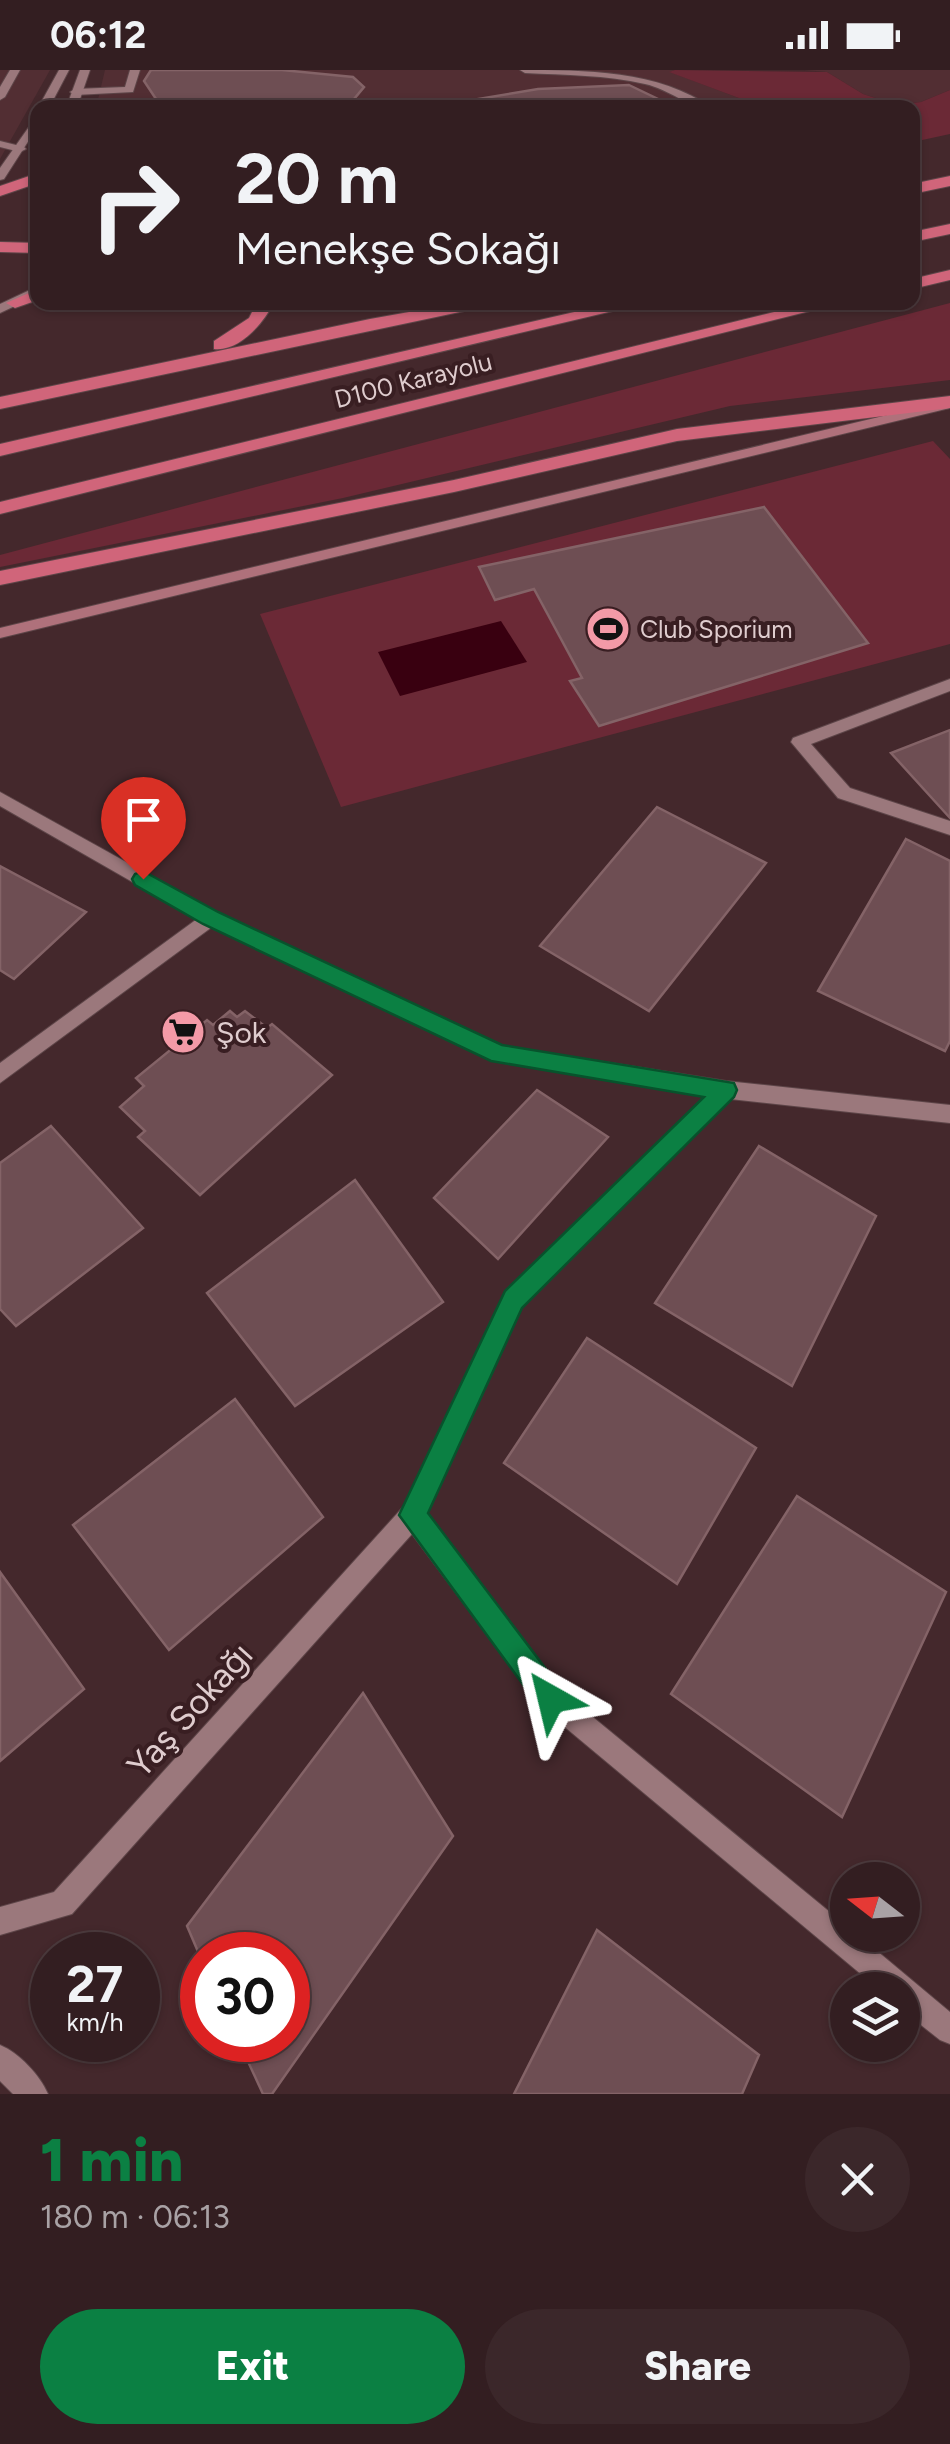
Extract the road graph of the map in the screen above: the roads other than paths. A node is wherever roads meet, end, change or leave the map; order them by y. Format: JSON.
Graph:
{"nodes":[{"id":1,"x":15,"y":70,"type":"edge"},
{"id":2,"x":64,"y":70,"type":"edge"},
{"id":3,"x":85,"y":70,"type":"edge"},
{"id":4,"x":135,"y":70,"type":"edge"},
{"id":5,"x":526,"y":70,"type":"edge"},
{"id":6,"x":75,"y":92,"type":"junction"},
{"id":7,"x":0,"y":97,"type":"edge"},
{"id":8,"x":47,"y":100,"type":"edge"},
{"id":9,"x":73,"y":100,"type":"edge"},
{"id":10,"x":698,"y":100,"type":"edge"},
{"id":11,"x":30,"y":130,"type":"edge"},
{"id":12,"x":0,"y":144,"type":"edge"},
{"id":13,"x":20,"y":148,"type":"junction"},
{"id":14,"x":5,"y":163,"type":"edge"},
{"id":15,"x":0,"y":177,"type":"edge"},
{"id":16,"x":30,"y":181,"type":"edge"},
{"id":17,"x":950,"y":181,"type":"edge"},
{"id":18,"x":920,"y":187,"type":"edge"},
{"id":19,"x":0,"y":192,"type":"edge"},
{"id":20,"x":950,"y":228,"type":"edge"},
{"id":21,"x":920,"y":234,"type":"edge"},
{"id":22,"x":0,"y":247,"type":"edge"},
{"id":23,"x":30,"y":248,"type":"edge"},
{"id":24,"x":950,"y":275,"type":"edge"},
{"id":25,"x":920,"y":282,"type":"edge"},
{"id":26,"x":30,"y":296,"type":"edge"},
{"id":27,"x":7,"y":306,"type":"edge"},
{"id":28,"x":262,"y":310,"type":"edge"},
{"id":29,"x":360,"y":310,"type":"edge"},
{"id":30,"x":451,"y":310,"type":"edge"},
{"id":31,"x":608,"y":310,"type":"edge"},
{"id":32,"x":805,"y":310,"type":"edge"},
{"id":33,"x":220,"y":345,"type":"junction"},
{"id":34,"x":0,"y":402,"type":"edge"},
{"id":35,"x":950,"y":403,"type":"edge"},
{"id":36,"x":0,"y":450,"type":"edge"},
{"id":37,"x":0,"y":508,"type":"edge"},
{"id":38,"x":0,"y":578,"type":"edge"},
{"id":39,"x":0,"y":633,"type":"edge"},
{"id":40,"x":950,"y":685,"type":"edge"},
{"id":41,"x":0,"y":798,"type":"edge"},
{"id":42,"x":950,"y":828,"type":"edge"},
{"id":43,"x":210,"y":918,"type":"junction"},
{"id":44,"x":0,"y":1074,"type":"edge"},
{"id":45,"x":726,"y":1090,"type":"junction"},
{"id":46,"x":950,"y":1114,"type":"edge"},
{"id":47,"x":413,"y":1515,"type":"junction"},
{"id":48,"x":0,"y":1921,"type":"edge"},
{"id":49,"x":880,"y":1972,"type":"edge"},
{"id":50,"x":920,"y":2005,"type":"edge"},
{"id":51,"x":950,"y":2030,"type":"edge"},
{"id":52,"x":0,"y":2060,"type":"edge"},
{"id":53,"x":33,"y":2094,"type":"edge"}],
"edges":[{"from":1,"to":7,"type":"street"},
{"from":2,"to":8,"type":"street"},
{"from":3,"to":6,"type":"street"},
{"from":4,"to":6,"type":"street"},
{"from":5,"to":10,"type":"street"},
{"from":6,"to":9,"type":"street"},
{"from":11,"to":13,"type":"street"},
{"from":12,"to":13,"type":"street"},
{"from":13,"to":14,"type":"street"},
{"from":14,"to":15,"type":"street"},
{"from":16,"to":19,"type":"highway"},
{"from":17,"to":18,"type":"highway"},
{"from":20,"to":21,"type":"highway"},
{"from":22,"to":23,"type":"highway"},
{"from":24,"to":25,"type":"highway"},
{"from":26,"to":27,"type":"highway"},
{"from":28,"to":33,"type":"highway"},
{"from":29,"to":33,"type":"highway"},
{"from":30,"to":34,"type":"highway"},
{"from":31,"to":36,"type":"highway","name":"D100 Karayolu"},
{"from":32,"to":37,"type":"highway","name":"D100 Karayolu"},
{"from":33,"to":34,"type":"highway"},
{"from":35,"to":38,"type":"highway"},
{"from":35,"to":39,"type":"main road"},
{"from":40,"to":42,"type":"street"},
{"from":41,"to":43,"type":"street"},
{"from":43,"to":44,"type":"street"},
{"from":43,"to":45,"type":"street"},
{"from":45,"to":46,"type":"street"},
{"from":45,"to":47,"type":"street","name":"Yaş Sokağı"},
{"from":47,"to":48,"type":"street","name":"Yaş Sokağı"},
{"from":47,"to":49,"type":"street"},
{"from":50,"to":51,"type":"street"},
{"from":52,"to":53,"type":"street"}]}
